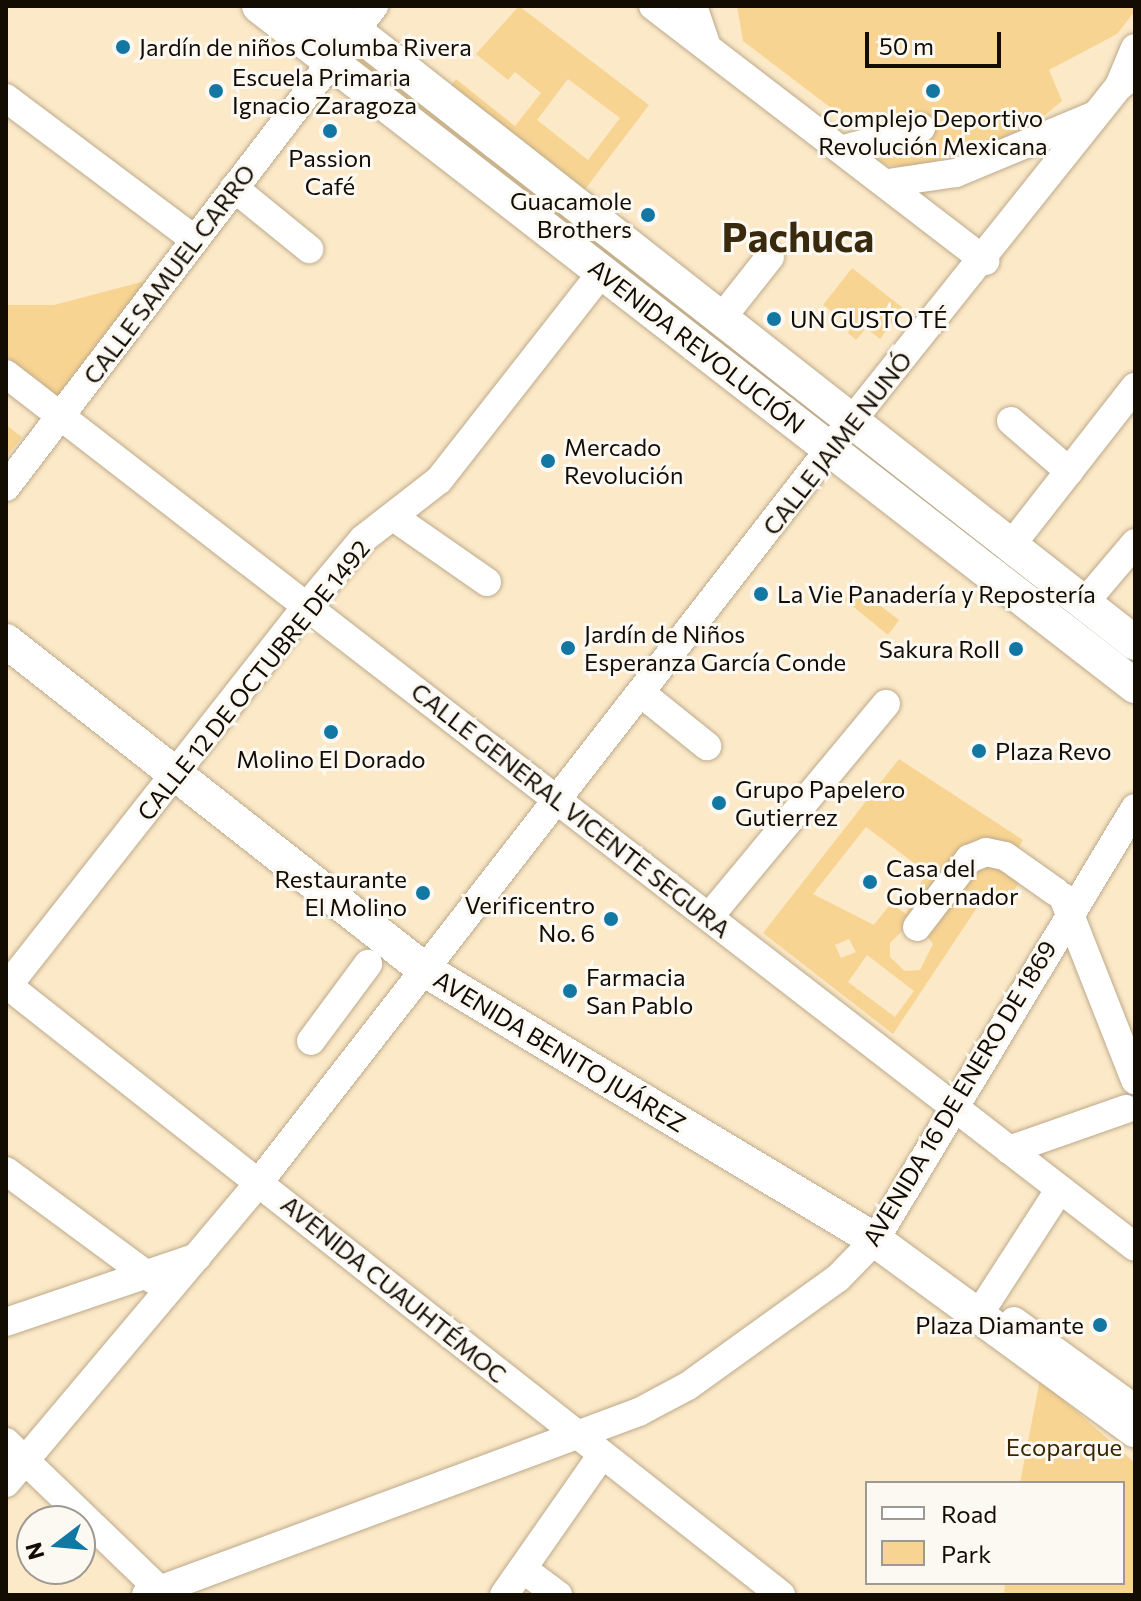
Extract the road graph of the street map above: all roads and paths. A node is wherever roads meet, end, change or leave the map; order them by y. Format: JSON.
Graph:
{"nodes":[{"id":1,"x":259,"y":6,"type":"edge"},
{"id":2,"x":301,"y":6,"type":"edge"},
{"id":3,"x":323,"y":6,"type":"edge"},
{"id":4,"x":653,"y":6,"type":"edge"},
{"id":5,"x":693,"y":6,"type":"edge"},
{"id":6,"x":352,"y":35,"type":"edge"},
{"id":7,"x":707,"y":47,"type":"junction"},
{"id":8,"x":1135,"y":48,"type":"edge"},
{"id":9,"x":1127,"y":80,"type":"edge"},
{"id":10,"x":6,"y":98,"type":"edge"},
{"id":11,"x":1094,"y":116,"type":"junction"},
{"id":12,"x":921,"y":128,"type":"dead end"},
{"id":13,"x":844,"y":149,"type":"junction"},
{"id":14,"x":888,"y":183,"type":"junction"},
{"id":15,"x":234,"y":188,"type":"junction"},
{"id":16,"x":194,"y":239,"type":"junction"},
{"id":17,"x":309,"y":249,"type":"dead end"},
{"id":18,"x":770,"y":257,"type":"dead end"},
{"id":19,"x":985,"y":261,"type":"junction"},
{"id":20,"x":602,"y":272,"type":"junction"},
{"id":21,"x":724,"y":315,"type":"junction"},
{"id":22,"x":6,"y":374,"type":"edge"},
{"id":23,"x":1135,"y":387,"type":"edge"},
{"id":24,"x":62,"y":416,"type":"junction"},
{"id":25,"x":1011,"y":421,"type":"dead end"},
{"id":26,"x":843,"y":431,"type":"junction"},
{"id":27,"x":1069,"y":471,"type":"junction"},
{"id":28,"x":6,"y":487,"type":"edge"},
{"id":29,"x":395,"y":518,"type":"junction"},
{"id":30,"x":1013,"y":543,"type":"junction"},
{"id":31,"x":1135,"y":543,"type":"edge"},
{"id":32,"x":487,"y":582,"type":"dead end"},
{"id":33,"x":1086,"y":601,"type":"junction"},
{"id":34,"x":307,"y":606,"type":"junction"},
{"id":35,"x":6,"y":622,"type":"edge"},
{"id":36,"x":6,"y":641,"type":"edge"},
{"id":37,"x":1135,"y":643,"type":"edge"},
{"id":38,"x":1135,"y":657,"type":"edge"},
{"id":39,"x":1135,"y":686,"type":"edge"},
{"id":40,"x":641,"y":693,"type":"junction"},
{"id":41,"x":886,"y":704,"type":"dead end"},
{"id":42,"x":707,"y":746,"type":"dead end"},
{"id":43,"x":180,"y":767,"type":"junction"},
{"id":44,"x":558,"y":801,"type":"junction"},
{"id":45,"x":1135,"y":808,"type":"edge"},
{"id":46,"x":1064,"y":898,"type":"junction"},
{"id":47,"x":709,"y":917,"type":"junction"},
{"id":48,"x":917,"y":927,"type":"dead end"},
{"id":49,"x":368,"y":964,"type":"dead end"},
{"id":50,"x":430,"y":964,"type":"junction"},
{"id":51,"x":7,"y":986,"type":"edge"},
{"id":52,"x":332,"y":1014,"type":"junction"},
{"id":53,"x":370,"y":1040,"type":"junction"},
{"id":54,"x":311,"y":1041,"type":"dead end"},
{"id":55,"x":1133,"y":1098,"type":"edge"},
{"id":56,"x":953,"y":1108,"type":"junction"},
{"id":57,"x":1009,"y":1150,"type":"junction"},
{"id":58,"x":6,"y":1171,"type":"edge"},
{"id":59,"x":260,"y":1181,"type":"junction"},
{"id":60,"x":1060,"y":1189,"type":"junction"},
{"id":61,"x":879,"y":1234,"type":"junction"},
{"id":62,"x":1135,"y":1247,"type":"edge"},
{"id":63,"x":197,"y":1257,"type":"junction"},
{"id":64,"x":144,"y":1272,"type":"junction"},
{"id":65,"x":168,"y":1292,"type":"junction"},
{"id":66,"x":984,"y":1308,"type":"junction"},
{"id":67,"x":6,"y":1322,"type":"edge"},
{"id":68,"x":1135,"y":1409,"type":"edge"},
{"id":69,"x":1135,"y":1430,"type":"edge"},
{"id":70,"x":578,"y":1437,"type":"junction"},
{"id":71,"x":16,"y":1451,"type":"edge"},
{"id":72,"x":601,"y":1456,"type":"junction"},
{"id":73,"x":6,"y":1483,"type":"edge"},
{"id":74,"x":523,"y":1569,"type":"junction"},
{"id":75,"x":157,"y":1593,"type":"edge"},
{"id":76,"x":778,"y":1594,"type":"edge"},
{"id":77,"x":504,"y":1595,"type":"edge"},
{"id":78,"x":558,"y":1595,"type":"edge"}],
"edges":[{"from":1,"to":6,"type":"main road","name":"AVENIDA REVOLUCIÓN"},
{"from":2,"to":6,"type":"street"},
{"from":3,"to":6,"type":"main road","name":"AVENIDA REVOLUCIÓN"},
{"from":4,"to":7,"type":"street"},
{"from":5,"to":7,"type":"street"},
{"from":6,"to":15,"type":"street","name":"CALLE SAMUEL CARRO"},
{"from":6,"to":20,"type":"main road","name":"AVENIDA REVOLUCIÓN"},
{"from":6,"to":21,"type":"main road","name":"AVENIDA REVOLUCIÓN"},
{"from":6,"to":26,"type":"street"},
{"from":7,"to":13,"type":"street"},
{"from":8,"to":9,"type":"street","name":"CALLE JAIME NUNÓ"},
{"from":9,"to":11,"type":"street","name":"CALLE JAIME NUNÓ"},
{"from":10,"to":16,"type":"street"},
{"from":11,"to":14,"type":"street"},
{"from":11,"to":19,"type":"street","name":"CALLE JAIME NUNÓ"},
{"from":12,"to":13,"type":"street"},
{"from":13,"to":14,"type":"street"},
{"from":14,"to":19,"type":"street"},
{"from":15,"to":16,"type":"street","name":"CALLE SAMUEL CARRO"},
{"from":15,"to":17,"type":"street"},
{"from":16,"to":24,"type":"street","name":"CALLE SAMUEL CARRO"},
{"from":18,"to":21,"type":"street"},
{"from":19,"to":26,"type":"street","name":"CALLE JAIME NUNÓ"},
{"from":20,"to":26,"type":"main road","name":"AVENIDA REVOLUCIÓN"},
{"from":20,"to":29,"type":"street","name":"CALLE 12 DE OCTUBRE DE 1492"},
{"from":21,"to":26,"type":"main road","name":"AVENIDA REVOLUCIÓN"},
{"from":22,"to":24,"type":"street","name":"CALLE GENERAL VICENTE SEGURA"},
{"from":23,"to":27,"type":"street"},
{"from":24,"to":28,"type":"street","name":"CALLE SAMUEL CARRO"},
{"from":24,"to":34,"type":"street","name":"CALLE GENERAL VICENTE SEGURA"},
{"from":25,"to":27,"type":"street"},
{"from":26,"to":30,"type":"main road","name":"AVENIDA REVOLUCIÓN"},
{"from":26,"to":38,"type":"street"},
{"from":26,"to":39,"type":"main road","name":"AVENIDA REVOLUCIÓN"},
{"from":26,"to":40,"type":"street","name":"CALLE JAIME NUNÓ"},
{"from":27,"to":30,"type":"street"},
{"from":29,"to":32,"type":"street"},
{"from":29,"to":34,"type":"street","name":"CALLE 12 DE OCTUBRE DE 1492"},
{"from":30,"to":33,"type":"main road","name":"AVENIDA REVOLUCIÓN"},
{"from":31,"to":33,"type":"street"},
{"from":33,"to":37,"type":"main road","name":"AVENIDA REVOLUCIÓN"},
{"from":34,"to":43,"type":"street","name":"CALLE 12 DE OCTUBRE DE 1492"},
{"from":34,"to":44,"type":"street","name":"CALLE GENERAL VICENTE SEGURA"},
{"from":35,"to":43,"type":"street"},
{"from":36,"to":43,"type":"main road","name":"AVENIDA BENITO JUÁREZ"},
{"from":40,"to":42,"type":"street"},
{"from":40,"to":44,"type":"street","name":"CALLE JAIME NUNÓ"},
{"from":41,"to":47,"type":"street"},
{"from":43,"to":50,"type":"main road","name":"AVENIDA BENITO JUÁREZ"},
{"from":43,"to":51,"type":"street","name":"CALLE 12 DE OCTUBRE DE 1492"},
{"from":44,"to":47,"type":"street","name":"CALLE GENERAL VICENTE SEGURA"},
{"from":44,"to":50,"type":"street","name":"CALLE JAIME NUNÓ"},
{"from":45,"to":46,"type":"street","name":"AVENIDA 16 DE ENERO DE 1869"},
{"from":46,"to":48,"type":"street"},
{"from":46,"to":55,"type":"street"},
{"from":46,"to":56,"type":"street","name":"AVENIDA 16 DE ENERO DE 1869"},
{"from":47,"to":56,"type":"street","name":"CALLE GENERAL VICENTE SEGURA"},
{"from":49,"to":52,"type":"street"},
{"from":50,"to":53,"type":"street","name":"CALLE JAIME NUNÓ"},
{"from":50,"to":61,"type":"main road","name":"AVENIDA BENITO JUÁREZ"},
{"from":51,"to":59,"type":"street","name":"AVENIDA CUAUHTÉMOC"},
{"from":52,"to":53,"type":"street"},
{"from":52,"to":54,"type":"street"},
{"from":53,"to":59,"type":"street","name":"CALLE JAIME NUNÓ"},
{"from":55,"to":57,"type":"street"},
{"from":56,"to":57,"type":"street","name":"CALLE GENERAL VICENTE SEGURA"},
{"from":56,"to":61,"type":"street","name":"AVENIDA 16 DE ENERO DE 1869"},
{"from":57,"to":60,"type":"street","name":"CALLE GENERAL VICENTE SEGURA"},
{"from":58,"to":64,"type":"street"},
{"from":59,"to":63,"type":"street","name":"CALLE JAIME NUNÓ"},
{"from":59,"to":70,"type":"street","name":"AVENIDA CUAUHTÉMOC"},
{"from":60,"to":62,"type":"street","name":"CALLE GENERAL VICENTE SEGURA"},
{"from":60,"to":66,"type":"street"},
{"from":61,"to":66,"type":"main road","name":"AVENIDA BENITO JUÁREZ"},
{"from":61,"to":70,"type":"street","name":"AVENIDA 16 DE ENERO DE 1869"},
{"from":63,"to":64,"type":"street"},
{"from":63,"to":65,"type":"street","name":"CALLE JAIME NUNÓ"},
{"from":64,"to":65,"type":"street"},
{"from":64,"to":67,"type":"street"},
{"from":65,"to":71,"type":"street","name":"CALLE JAIME NUNÓ"},
{"from":66,"to":68,"type":"street"},
{"from":66,"to":69,"type":"main road","name":"AVENIDA BENITO JUÁREZ"},
{"from":70,"to":72,"type":"street","name":"AVENIDA CUAUHTÉMOC"},
{"from":70,"to":75,"type":"street","name":"AVENIDA 16 DE ENERO DE 1869"},
{"from":71,"to":73,"type":"street","name":"CALLE JAIME NUNÓ"},
{"from":71,"to":75,"type":"street"},
{"from":72,"to":74,"type":"street"},
{"from":72,"to":76,"type":"street","name":"AVENIDA CUAUHTÉMOC"},
{"from":74,"to":77,"type":"street"},
{"from":74,"to":78,"type":"street"}]}
